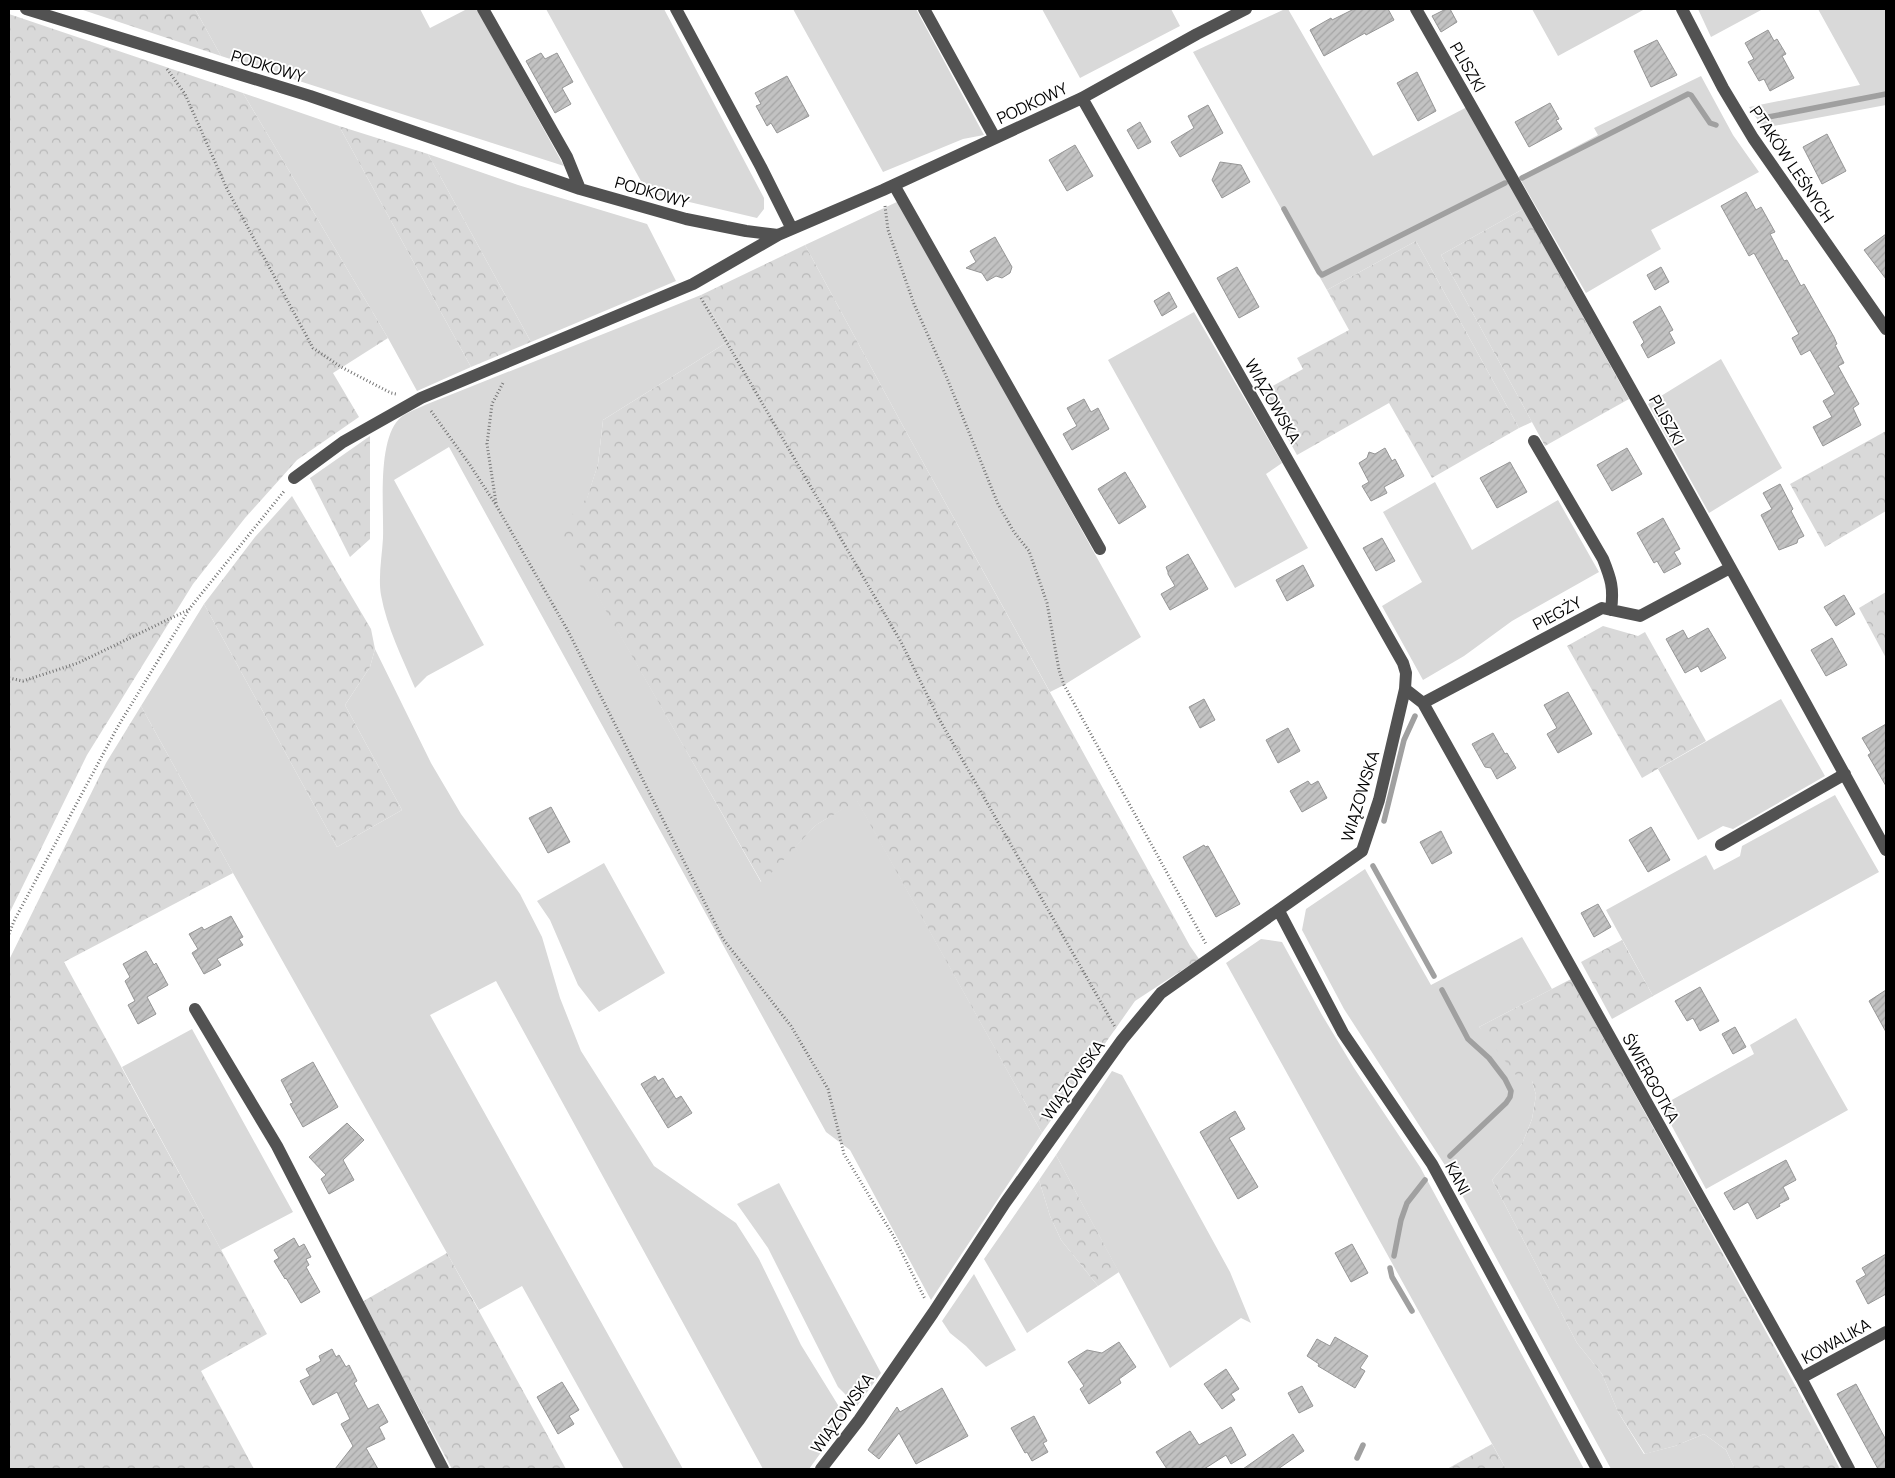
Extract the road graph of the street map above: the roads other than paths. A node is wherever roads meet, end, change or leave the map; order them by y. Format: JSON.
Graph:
{"nodes":[{"id":1,"x":26,"y":9,"type":"edge"},
{"id":2,"x":483,"y":9,"type":"edge"},
{"id":3,"x":676,"y":9,"type":"edge"},
{"id":4,"x":924,"y":9,"type":"edge"},
{"id":5,"x":1246,"y":9,"type":"edge"},
{"id":6,"x":1416,"y":9,"type":"edge"},
{"id":7,"x":1682,"y":9,"type":"edge"},
{"id":8,"x":1082,"y":98,"type":"junction"},
{"id":9,"x":995,"y":138,"type":"junction"},
{"id":10,"x":888,"y":188,"type":"junction"},
{"id":11,"x":580,"y":189,"type":"junction"},
{"id":12,"x":792,"y":229,"type":"junction"},
{"id":13,"x":778,"y":235,"type":"junction"},
{"id":14,"x":1886,"y":328,"type":"edge"},
{"id":15,"x":1534,"y":441,"type":"dead end"},
{"id":16,"x":294,"y":478,"type":"road end"},
{"id":17,"x":1100,"y":548,"type":"dead end"},
{"id":18,"x":1730,"y":568,"type":"junction"},
{"id":19,"x":1611,"y":610,"type":"junction"},
{"id":20,"x":1405,"y":689,"type":"junction"},
{"id":21,"x":1423,"y":703,"type":"junction"},
{"id":22,"x":1845,"y":774,"type":"junction"},
{"id":23,"x":1721,"y":845,"type":"dead end"},
{"id":24,"x":1886,"y":850,"type":"edge"},
{"id":25,"x":1279,"y":911,"type":"junction"},
{"id":26,"x":195,"y":1009,"type":"dead end"},
{"id":27,"x":1886,"y":1332,"type":"edge"},
{"id":28,"x":1801,"y":1378,"type":"junction"},
{"id":29,"x":443,"y":1469,"type":"edge"},
{"id":30,"x":821,"y":1469,"type":"edge"},
{"id":31,"x":1596,"y":1469,"type":"edge"},
{"id":32,"x":1849,"y":1469,"type":"edge"}],
"edges":[{"from":1,"to":11,"type":"street","name":"PODKOWY"},
{"from":2,"to":11,"type":"street"},
{"from":3,"to":12,"type":"street"},
{"from":4,"to":9,"type":"street"},
{"from":5,"to":8,"type":"street","name":"PODKOWY"},
{"from":6,"to":18,"type":"street","name":"PLISZKI"},
{"from":7,"to":14,"type":"street","name":"PTAKÓW LEŚNYCH"},
{"from":8,"to":9,"type":"street","name":"PODKOWY"},
{"from":8,"to":20,"type":"street","name":"WIĄZOWSKA"},
{"from":9,"to":10,"type":"street","name":"PODKOWY"},
{"from":10,"to":12,"type":"street","name":"PODKOWY"},
{"from":10,"to":17,"type":"street"},
{"from":11,"to":13,"type":"street","name":"PODKOWY"},
{"from":12,"to":13,"type":"street","name":"PODKOWY"},
{"from":13,"to":16,"type":"street"},
{"from":15,"to":19,"type":"street"},
{"from":18,"to":19,"type":"street","name":"PIEGŻY"},
{"from":18,"to":22,"type":"street","name":"PLISZKI"},
{"from":19,"to":21,"type":"street","name":"PIEGŻY"},
{"from":20,"to":21,"type":"street"},
{"from":20,"to":25,"type":"street","name":"WIĄZOWSKA"},
{"from":21,"to":28,"type":"street","name":"ŚWIERGOTKA"},
{"from":22,"to":23,"type":"street"},
{"from":22,"to":24,"type":"street","name":"PLISZKI"},
{"from":25,"to":30,"type":"street","name":"WIĄZOWSKA"},
{"from":25,"to":31,"type":"street","name":"KANI"},
{"from":26,"to":29,"type":"street"},
{"from":27,"to":28,"type":"street","name":"KOWALIKA"},
{"from":28,"to":32,"type":"street","name":"ŚWIERGOTKA"}]}
